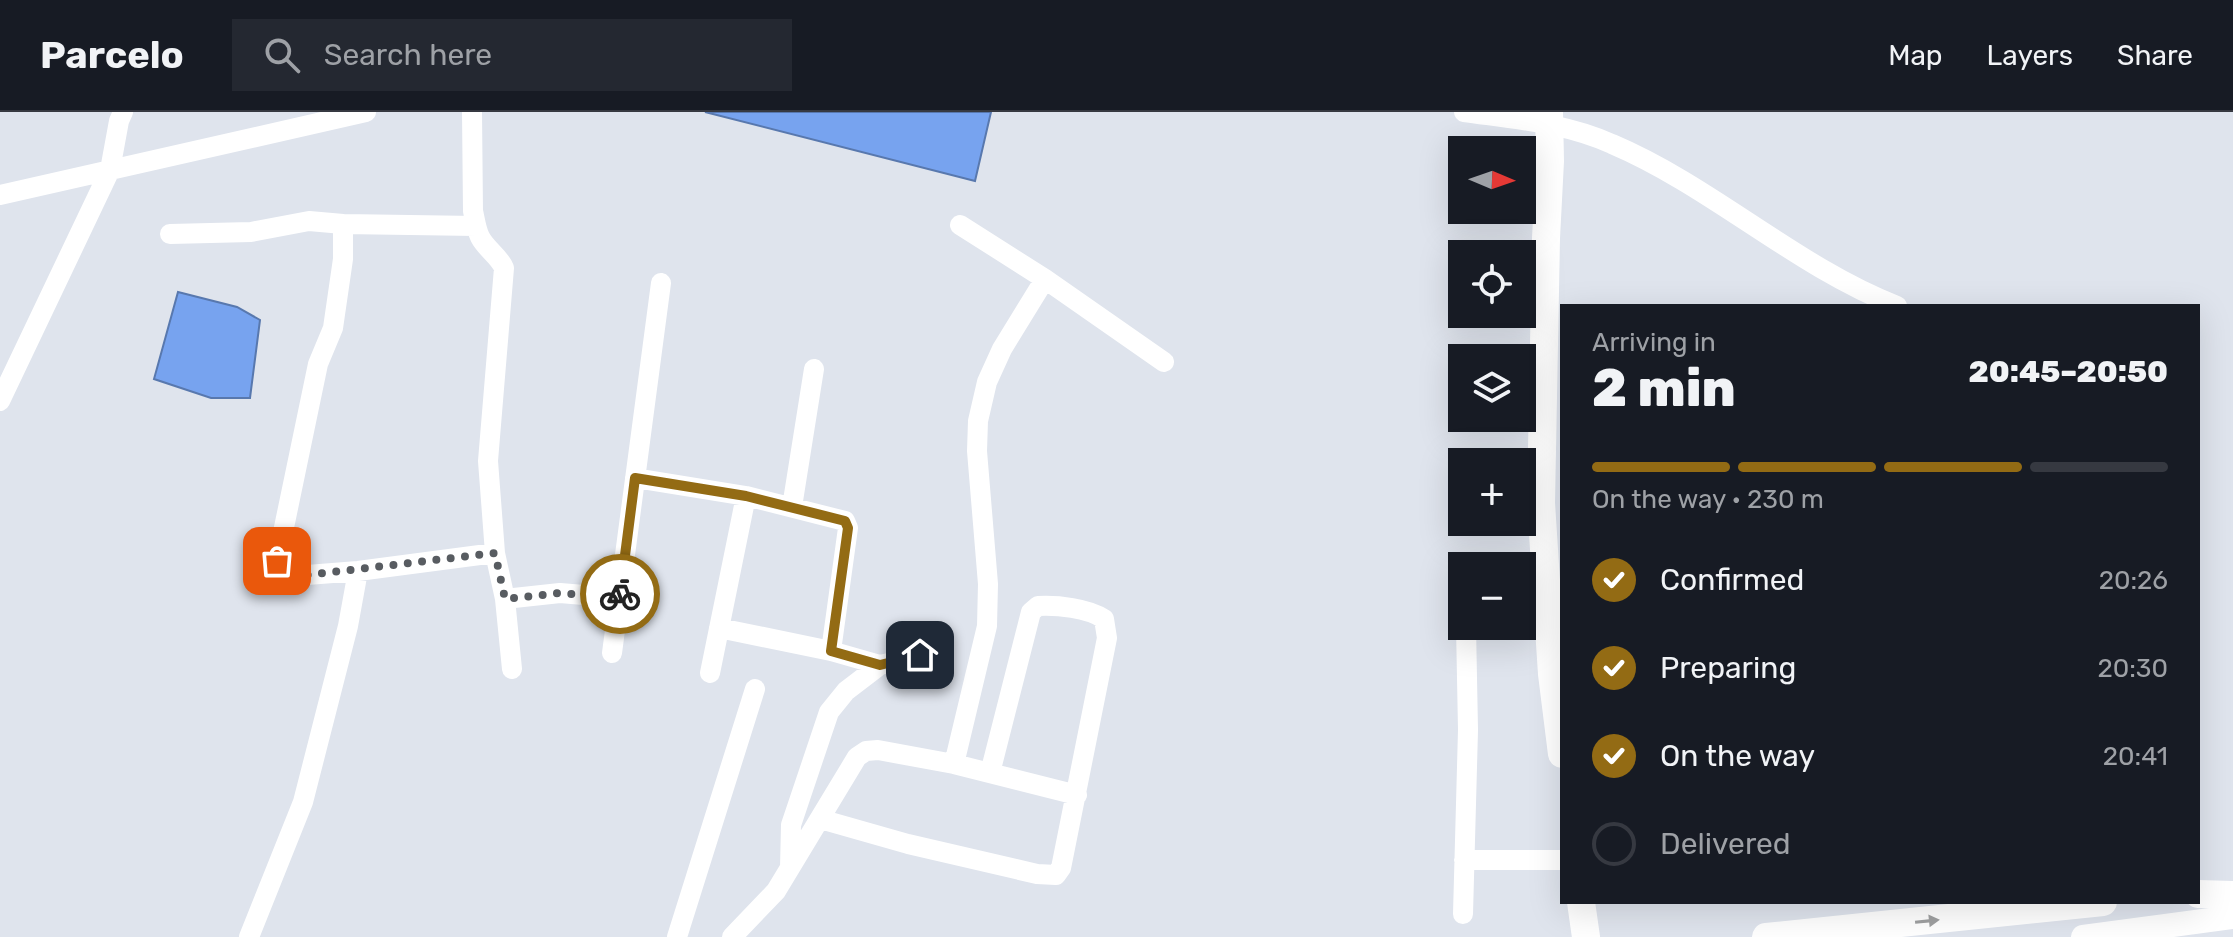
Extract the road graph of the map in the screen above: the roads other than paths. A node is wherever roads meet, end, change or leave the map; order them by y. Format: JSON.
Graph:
{"nodes":[{"id":1,"x":123,"y":112,"type":"edge"},
{"id":2,"x":366,"y":112,"type":"edge"},
{"id":3,"x":472,"y":112,"type":"edge"},
{"id":4,"x":1464,"y":112,"type":"edge"},
{"id":5,"x":1550,"y":118,"type":"edge"},
{"id":6,"x":110,"y":170,"type":"junction"},
{"id":7,"x":0,"y":195,"type":"edge"},
{"id":8,"x":343,"y":224,"type":"junction"},
{"id":9,"x":960,"y":225,"type":"dead end"},
{"id":10,"x":476,"y":226,"type":"junction"},
{"id":11,"x":170,"y":234,"type":"dead end"},
{"id":12,"x":1045,"y":279,"type":"junction"},
{"id":13,"x":661,"y":283,"type":"dead end"},
{"id":14,"x":1883,"y":304,"type":"edge"},
{"id":15,"x":1164,"y":362,"type":"dead end"},
{"id":16,"x":814,"y":369,"type":"dead end"},
{"id":17,"x":0,"y":401,"type":"edge"},
{"id":18,"x":1552,"y":473,"type":"edge"},
{"id":19,"x":635,"y":478,"type":"junction"},
{"id":20,"x":746,"y":496,"type":"junction"},
{"id":21,"x":792,"y":507,"type":"junction"},
{"id":22,"x":495,"y":553,"type":"junction"},
{"id":23,"x":1536,"y":557,"type":"edge"},
{"id":24,"x":358,"y":571,"type":"junction"},
{"id":25,"x":1536,"y":576,"type":"edge"},
{"id":26,"x":619,"y":598,"type":"junction"},
{"id":27,"x":505,"y":599,"type":"junction"},
{"id":28,"x":719,"y":628,"type":"junction"},
{"id":29,"x":1466,"y":640,"type":"edge"},
{"id":30,"x":831,"y":651,"type":"junction"},
{"id":31,"x":937,"y":652,"type":"dead end"},
{"id":32,"x":612,"y":653,"type":"dead end"},
{"id":33,"x":880,"y":665,"type":"junction"},
{"id":34,"x":512,"y":669,"type":"dead end"},
{"id":35,"x":710,"y":673,"type":"dead end"},
{"id":36,"x":1557,"y":674,"type":"edge"},
{"id":37,"x":755,"y":689,"type":"dead end"},
{"id":38,"x":1560,"y":722,"type":"edge"},
{"id":39,"x":954,"y":764,"type":"junction"},
{"id":40,"x":990,"y":773,"type":"junction"},
{"id":41,"x":1077,"y":795,"type":"junction"},
{"id":42,"x":820,"y":819,"type":"junction"},
{"id":43,"x":1464,"y":860,"type":"junction"},
{"id":44,"x":1560,"y":860,"type":"edge"},
{"id":45,"x":790,"y":868,"type":"junction"},
{"id":46,"x":2200,"y":894,"type":"edge"},
{"id":47,"x":2233,"y":895,"type":"edge"},
{"id":48,"x":1581,"y":904,"type":"edge"},
{"id":49,"x":2084,"y":904,"type":"edge"},
{"id":50,"x":1463,"y":914,"type":"dead end"},
{"id":51,"x":2233,"y":917,"type":"edge"},
{"id":52,"x":249,"y":937,"type":"edge"},
{"id":53,"x":677,"y":937,"type":"edge"},
{"id":54,"x":732,"y":937,"type":"edge"},
{"id":55,"x":1586,"y":937,"type":"edge"},
{"id":56,"x":1766,"y":937,"type":"edge"},
{"id":57,"x":2083,"y":937,"type":"edge"}],
"edges":[{"from":1,"to":6,"type":"street"},
{"from":2,"to":6,"type":"street"},
{"from":3,"to":10,"type":"street"},
{"from":4,"to":5,"type":"street"},
{"from":5,"to":14,"type":"street"},
{"from":5,"to":18,"type":"highway"},
{"from":6,"to":7,"type":"street"},
{"from":6,"to":17,"type":"street"},
{"from":8,"to":10,"type":"street"},
{"from":8,"to":11,"type":"street"},
{"from":8,"to":24,"type":"street"},
{"from":9,"to":12,"type":"street"},
{"from":10,"to":22,"type":"street"},
{"from":12,"to":15,"type":"street"},
{"from":12,"to":39,"type":"street"},
{"from":13,"to":19,"type":"street"},
{"from":16,"to":21,"type":"street"},
{"from":18,"to":23,"type":"highway"},
{"from":19,"to":20,"type":"street"},
{"from":19,"to":26,"type":"street"},
{"from":20,"to":21,"type":"street"},
{"from":20,"to":28,"type":"street"},
{"from":21,"to":30,"type":"street"},
{"from":22,"to":24,"type":"street"},
{"from":22,"to":27,"type":"street"},
{"from":24,"to":52,"type":"street"},
{"from":25,"to":36,"type":"highway"},
{"from":26,"to":27,"type":"street"},
{"from":26,"to":32,"type":"street"},
{"from":27,"to":34,"type":"street"},
{"from":28,"to":30,"type":"street"},
{"from":28,"to":35,"type":"street"},
{"from":29,"to":43,"type":"street"},
{"from":30,"to":33,"type":"street"},
{"from":31,"to":33,"type":"street"},
{"from":33,"to":45,"type":"street"},
{"from":36,"to":38,"type":"highway"},
{"from":37,"to":53,"type":"street"},
{"from":39,"to":40,"type":"street"},
{"from":39,"to":42,"type":"street"},
{"from":40,"to":41,"type":"street"},
{"from":40,"to":41,"type":"street"},
{"from":41,"to":42,"type":"street"},
{"from":42,"to":45,"type":"street"},
{"from":43,"to":44,"type":"street"},
{"from":43,"to":50,"type":"street"},
{"from":45,"to":54,"type":"street"},
{"from":46,"to":47,"type":"highway"},
{"from":48,"to":55,"type":"highway"},
{"from":56,"to":49,"type":"highway","one_way":true},
{"from":51,"to":57,"type":"main road"}]}
